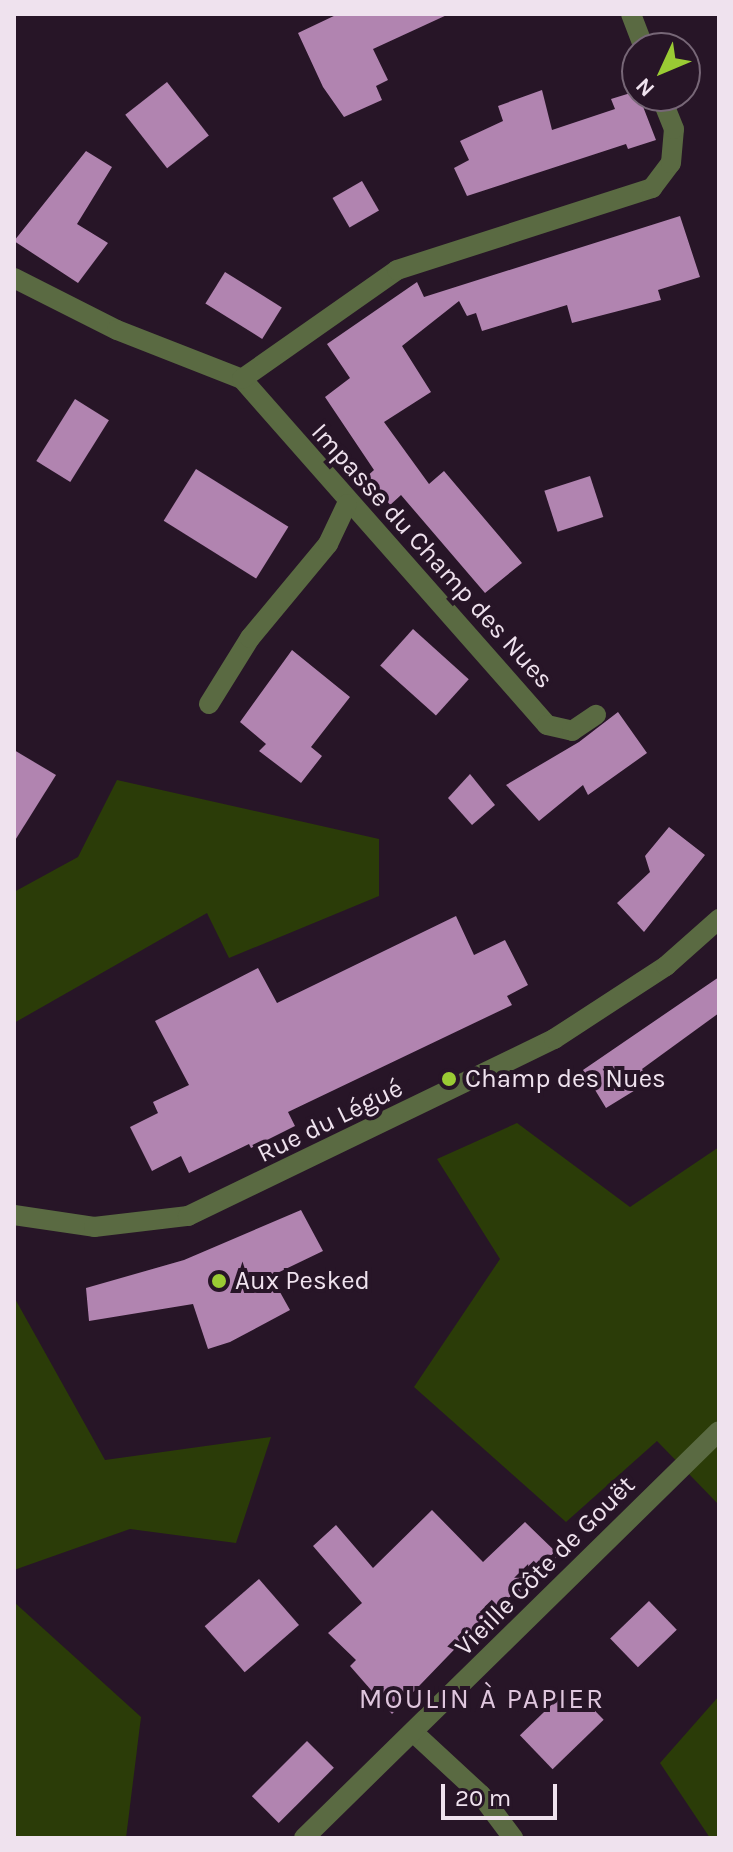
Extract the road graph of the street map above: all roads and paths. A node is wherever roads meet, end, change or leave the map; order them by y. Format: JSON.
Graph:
{"nodes":[{"id":1,"x":667,"y":112,"type":"edge"},
{"id":2,"x":14,"y":278,"type":"edge"},
{"id":3,"x":242,"y":379,"type":"junction"},
{"id":4,"x":347,"y":504,"type":"junction"},
{"id":5,"x":209,"y":704,"type":"dead end"},
{"id":6,"x":596,"y":715,"type":"dead end"},
{"id":7,"x":719,"y":919,"type":"edge"},
{"id":8,"x":14,"y":1215,"type":"edge"},
{"id":9,"x":719,"y":1431,"type":"edge"},
{"id":10,"x":413,"y":1732,"type":"junction"},
{"id":11,"x":304,"y":1838,"type":"edge"},
{"id":12,"x":513,"y":1838,"type":"edge"}],
"edges":[{"from":1,"to":3,"type":"street"},
{"from":2,"to":3,"type":"street"},
{"from":3,"to":4,"type":"street","name":"Impasse du Champ des Nues"},
{"from":4,"to":5,"type":"street"},
{"from":4,"to":6,"type":"street","name":"Impasse du Champ des Nues"},
{"from":7,"to":8,"type":"street","name":"Rue du Légué"},
{"from":9,"to":10,"type":"street","name":"Vieille Côte de Gouët"},
{"from":10,"to":11,"type":"street","name":"Vieille Côte de Gouët"},
{"from":10,"to":12,"type":"street"}]}
